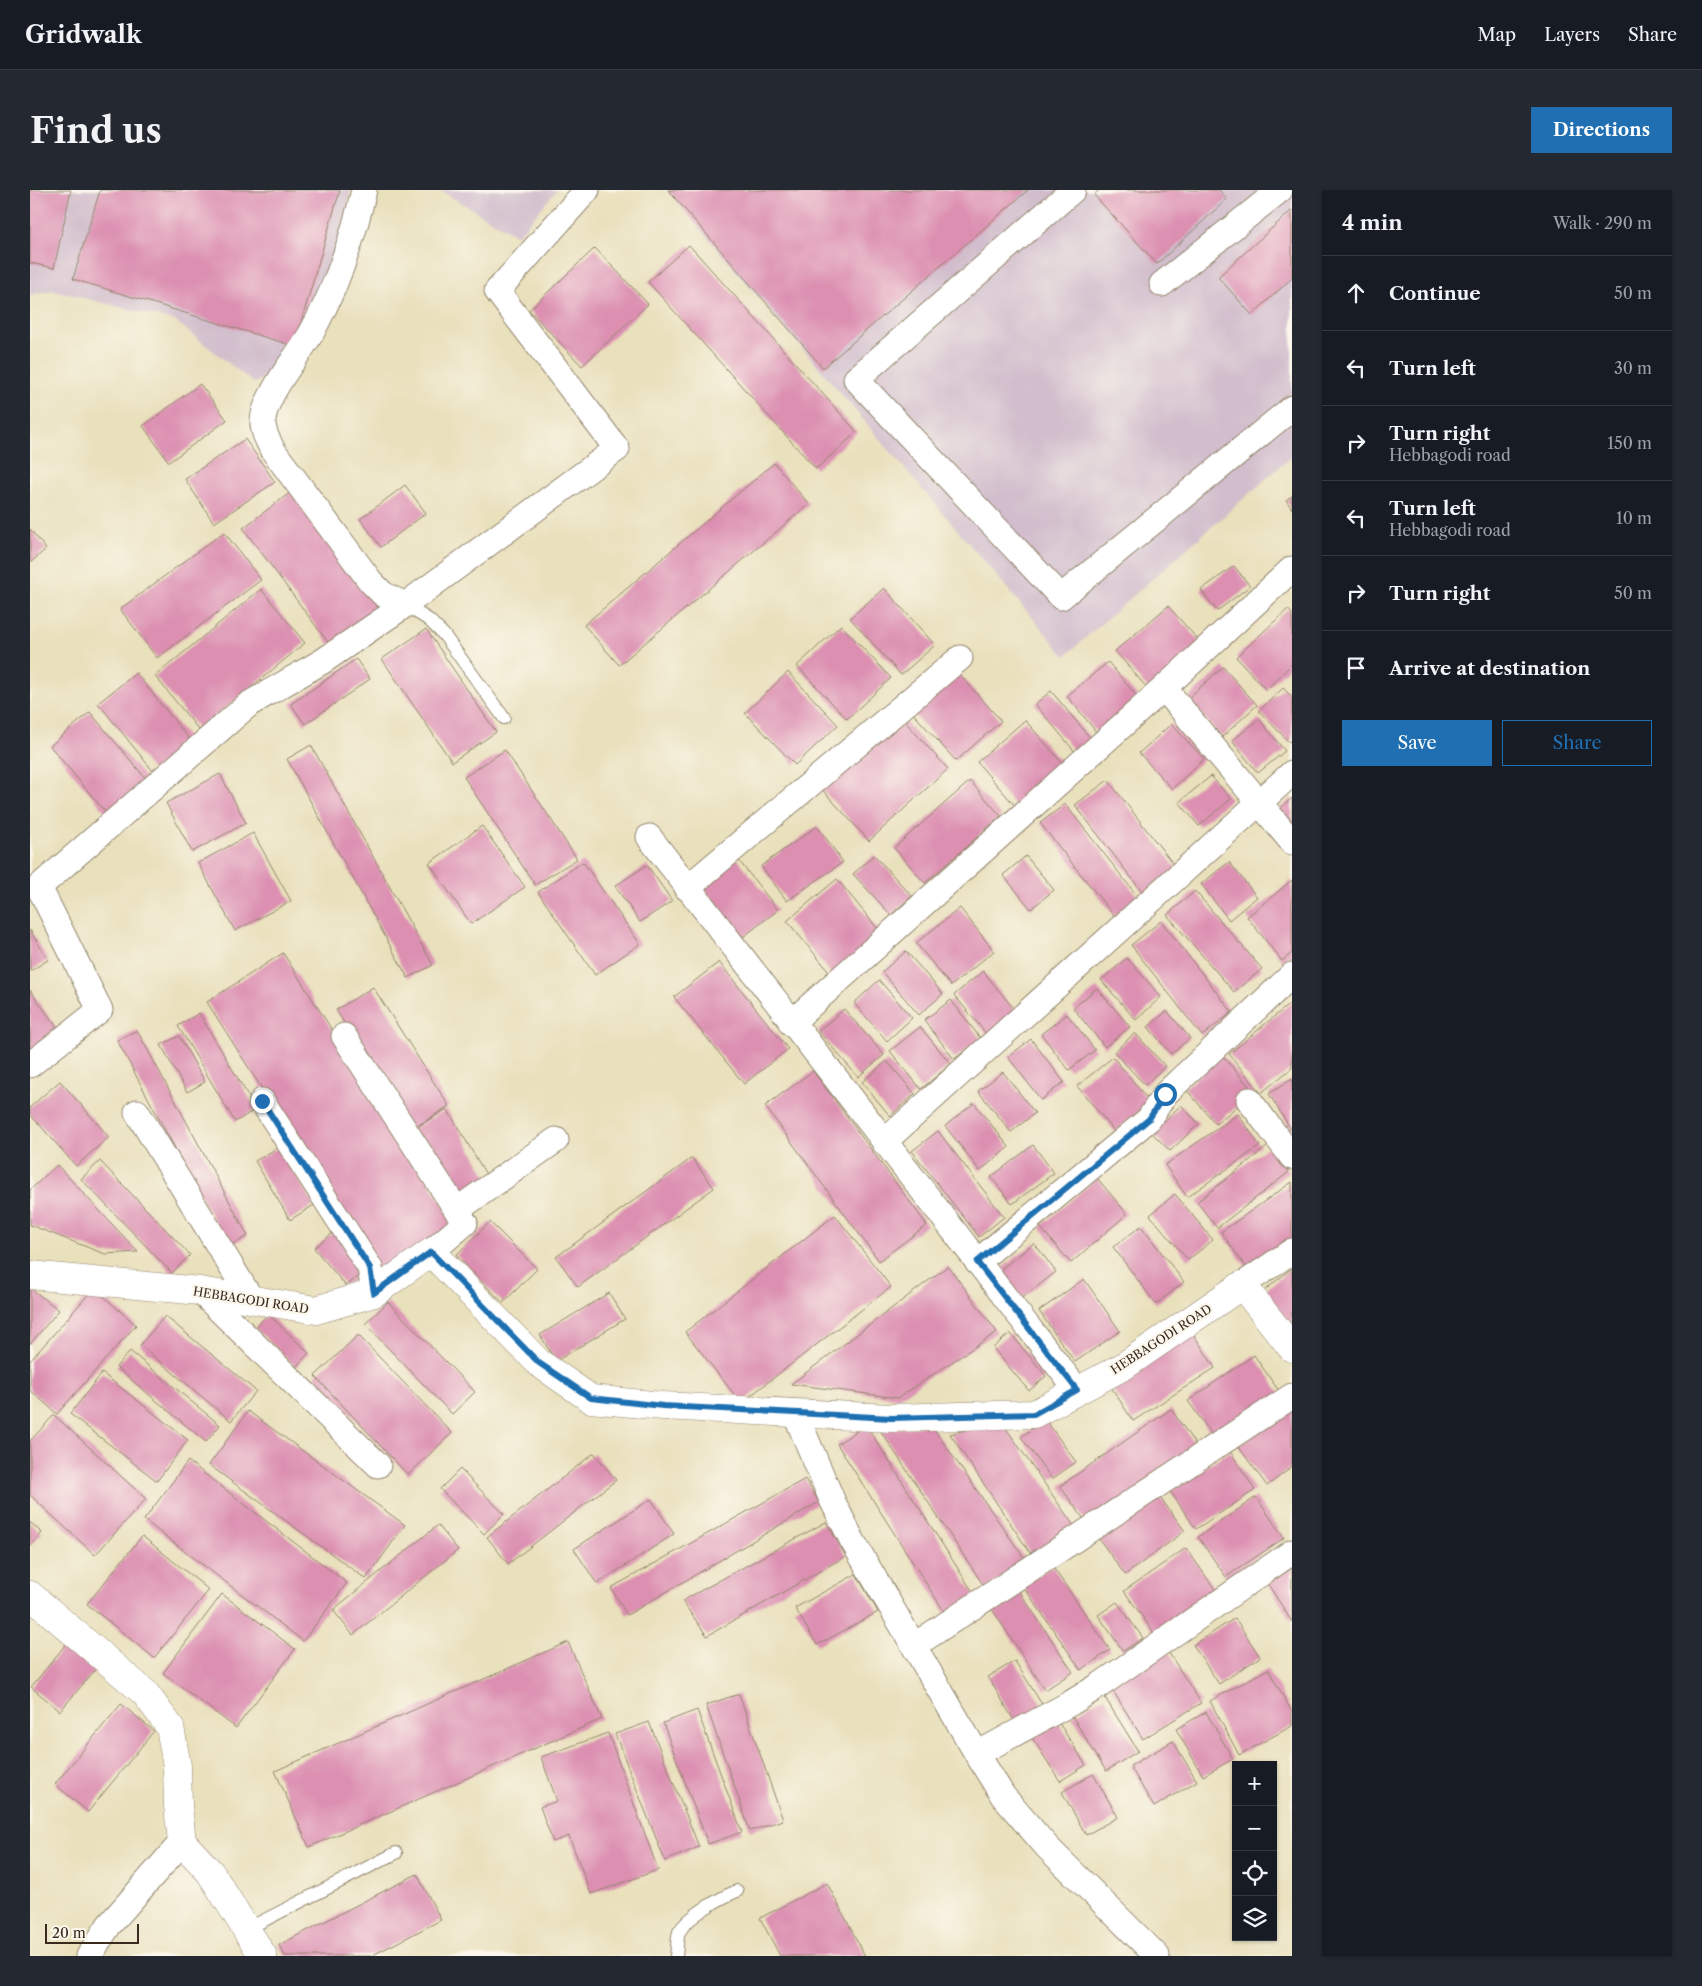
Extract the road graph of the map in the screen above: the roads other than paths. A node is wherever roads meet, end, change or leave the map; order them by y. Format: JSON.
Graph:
{"nodes":[{"id":1,"x":364,"y":190,"type":"edge"},
{"id":2,"x":587,"y":190,"type":"edge"},
{"id":3,"x":1073,"y":190,"type":"edge"},
{"id":4,"x":1280,"y":190,"type":"edge"},
{"id":5,"x":1162,"y":284,"type":"dead end"},
{"id":6,"x":1292,"y":408,"type":"edge"},
{"id":7,"x":1292,"y":570,"type":"edge"},
{"id":8,"x":405,"y":605,"type":"junction"},
{"id":9,"x":960,"y":658,"type":"dead end"},
{"id":10,"x":1164,"y":688,"type":"junction"},
{"id":11,"x":504,"y":718,"type":"dead end"},
{"id":12,"x":1292,"y":773,"type":"edge"},
{"id":13,"x":1259,"y":803,"type":"junction"},
{"id":14,"x":648,"y":837,"type":"dead end"},
{"id":15,"x":1292,"y":842,"type":"edge"},
{"id":16,"x":687,"y":888,"type":"junction"},
{"id":17,"x":1292,"y":975,"type":"edge"},
{"id":18,"x":791,"y":1022,"type":"junction"},
{"id":19,"x":344,"y":1036,"type":"dead end"},
{"id":20,"x":30,"y":1065,"type":"edge"},
{"id":21,"x":1250,"y":1100,"type":"dead end"},
{"id":22,"x":262,"y":1101,"type":"dead end"},
{"id":23,"x":137,"y":1112,"type":"dead end"},
{"id":24,"x":556,"y":1140,"type":"dead end"},
{"id":25,"x":884,"y":1142,"type":"junction"},
{"id":26,"x":1292,"y":1157,"type":"edge"},
{"id":27,"x":457,"y":1210,"type":"junction"},
{"id":28,"x":1292,"y":1250,"type":"edge"},
{"id":29,"x":431,"y":1252,"type":"junction"},
{"id":30,"x":977,"y":1262,"type":"junction"},
{"id":31,"x":30,"y":1274,"type":"edge"},
{"id":32,"x":1242,"y":1285,"type":"junction"},
{"id":33,"x":200,"y":1291,"type":"junction"},
{"id":34,"x":374,"y":1293,"type":"junction"},
{"id":35,"x":251,"y":1299,"type":"junction"},
{"id":36,"x":1292,"y":1348,"type":"edge"},
{"id":37,"x":1077,"y":1390,"type":"junction"},
{"id":38,"x":1292,"y":1396,"type":"edge"},
{"id":39,"x":795,"y":1413,"type":"junction"},
{"id":40,"x":378,"y":1465,"type":"dead end"},
{"id":41,"x":1292,"y":1552,"type":"edge"},
{"id":42,"x":30,"y":1595,"type":"edge"},
{"id":43,"x":915,"y":1645,"type":"junction"},
{"id":44,"x":977,"y":1754,"type":"junction"},
{"id":45,"x":182,"y":1842,"type":"junction"},
{"id":46,"x":396,"y":1852,"type":"dead end"},
{"id":47,"x":737,"y":1891,"type":"dead end"},
{"id":48,"x":246,"y":1929,"type":"junction"},
{"id":49,"x":89,"y":1956,"type":"edge"},
{"id":50,"x":262,"y":1956,"type":"edge"},
{"id":51,"x":676,"y":1956,"type":"edge"},
{"id":52,"x":1157,"y":1956,"type":"edge"}],
"edges":[{"from":1,"to":8,"type":"street"},
{"from":2,"to":8,"type":"street"},
{"from":3,"to":6,"type":"street"},
{"from":4,"to":5,"type":"street"},
{"from":7,"to":10,"type":"street"},
{"from":8,"to":11,"type":"lane"},
{"from":8,"to":20,"type":"street"},
{"from":9,"to":16,"type":"street"},
{"from":10,"to":13,"type":"street"},
{"from":10,"to":18,"type":"street"},
{"from":12,"to":13,"type":"street"},
{"from":13,"to":15,"type":"street"},
{"from":13,"to":25,"type":"street"},
{"from":14,"to":16,"type":"street"},
{"from":16,"to":18,"type":"street"},
{"from":17,"to":30,"type":"street"},
{"from":18,"to":25,"type":"street"},
{"from":19,"to":27,"type":"street"},
{"from":21,"to":26,"type":"street"},
{"from":22,"to":34,"type":"street"},
{"from":23,"to":35,"type":"street"},
{"from":24,"to":27,"type":"street"},
{"from":25,"to":30,"type":"street"},
{"from":27,"to":29,"type":"street"},
{"from":28,"to":32,"type":"street"},
{"from":29,"to":34,"type":"street","name":"HEBBAGODI ROAD"},
{"from":29,"to":39,"type":"street","name":"HEBBAGODI ROAD"},
{"from":30,"to":37,"type":"street"},
{"from":31,"to":33,"type":"street","name":"HEBBAGODI ROAD"},
{"from":32,"to":36,"type":"street"},
{"from":32,"to":37,"type":"street","name":"HEBBAGODI ROAD"},
{"from":33,"to":35,"type":"street","name":"HEBBAGODI ROAD"},
{"from":33,"to":40,"type":"street"},
{"from":34,"to":35,"type":"street","name":"HEBBAGODI ROAD"},
{"from":37,"to":39,"type":"street","name":"HEBBAGODI ROAD"},
{"from":38,"to":43,"type":"street"},
{"from":39,"to":43,"type":"street"},
{"from":41,"to":44,"type":"street"},
{"from":42,"to":45,"type":"street"},
{"from":43,"to":44,"type":"street"},
{"from":44,"to":52,"type":"street"},
{"from":45,"to":48,"type":"street"},
{"from":45,"to":49,"type":"street"},
{"from":46,"to":48,"type":"lane"},
{"from":47,"to":51,"type":"lane"},
{"from":48,"to":50,"type":"street"}]}
